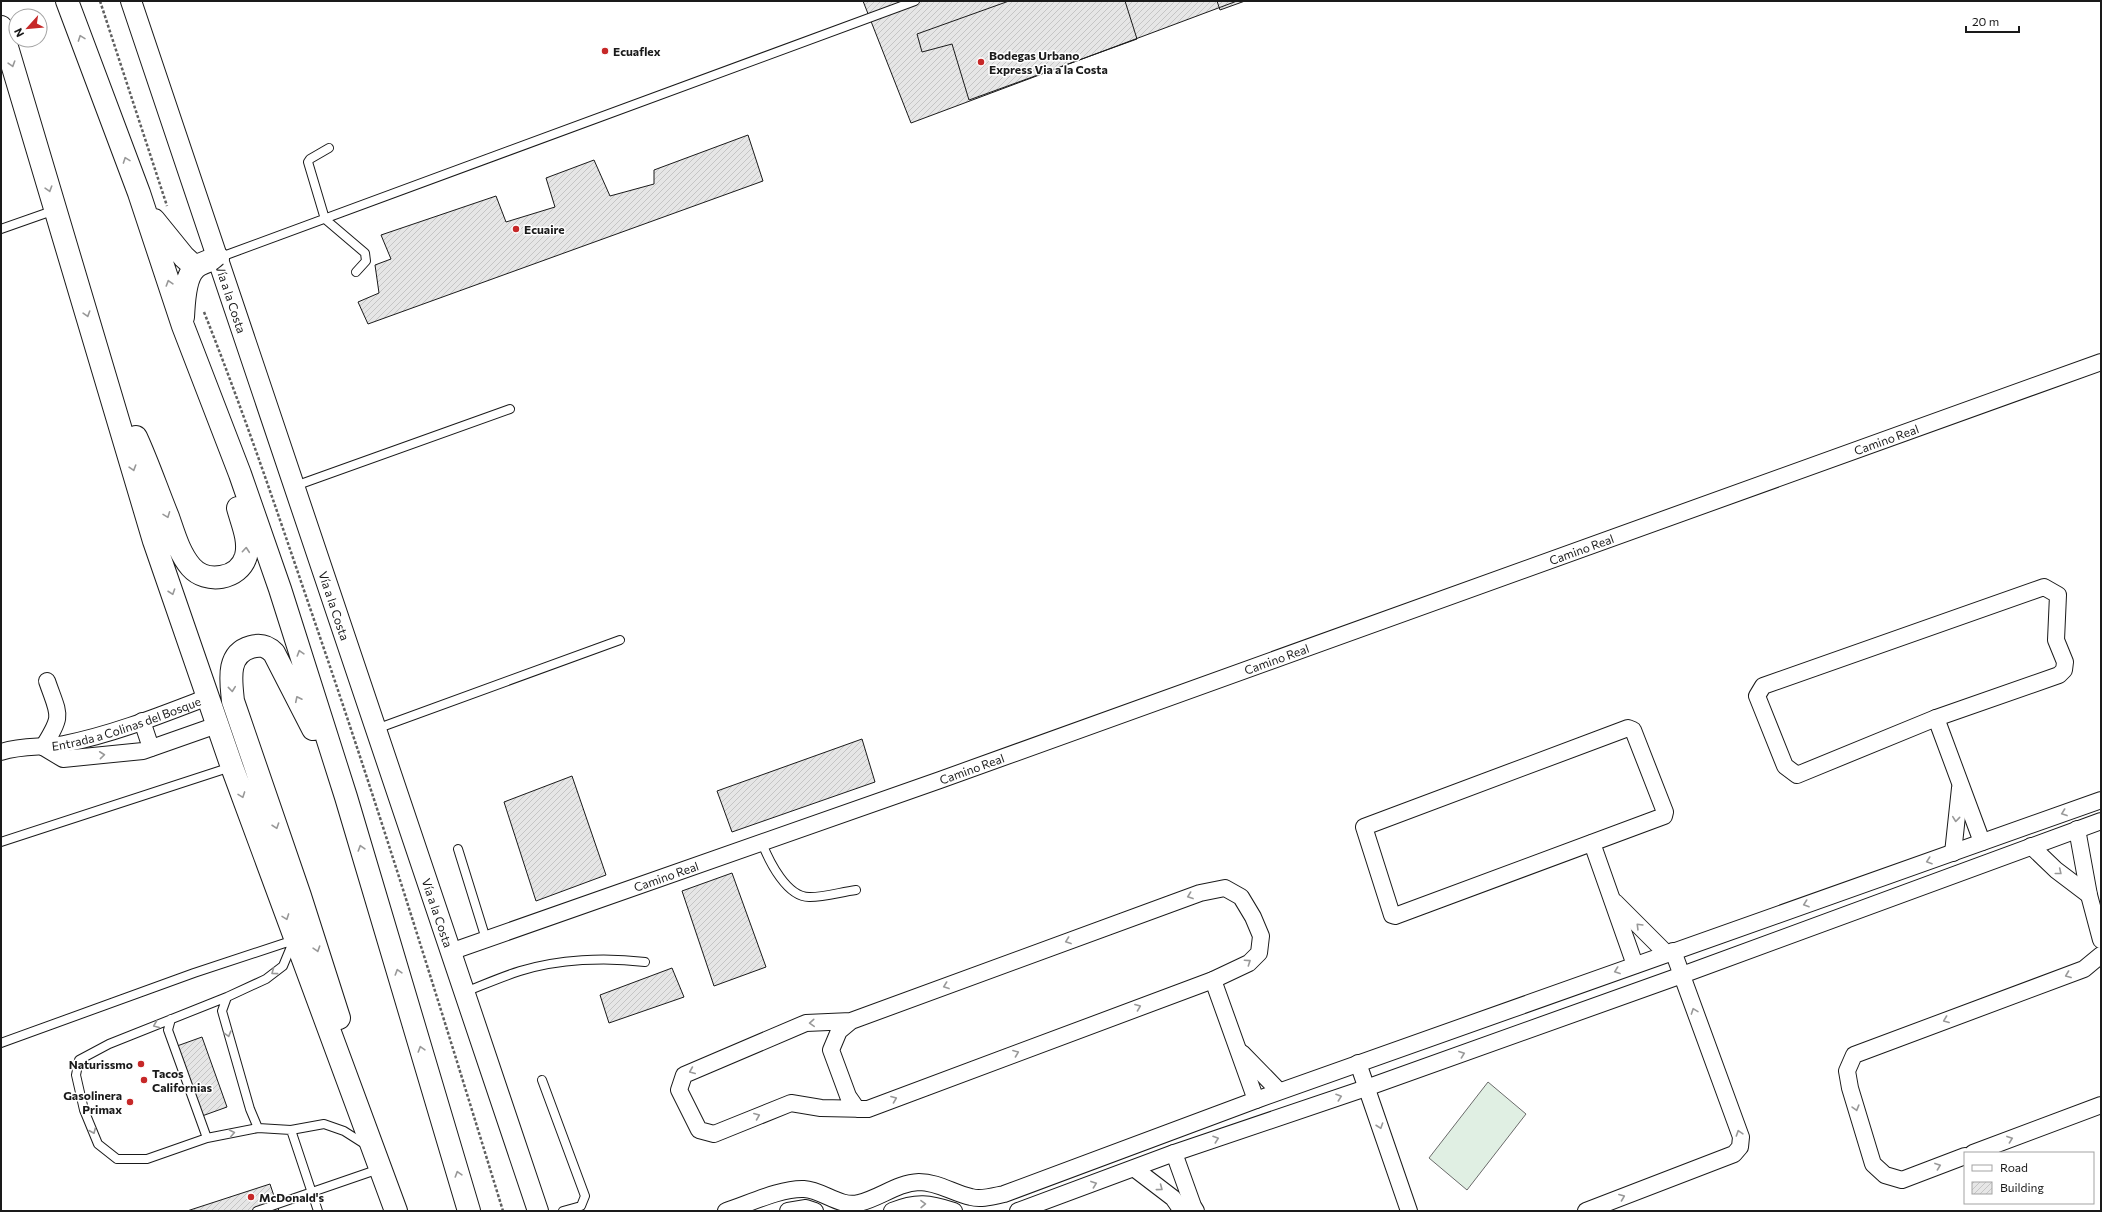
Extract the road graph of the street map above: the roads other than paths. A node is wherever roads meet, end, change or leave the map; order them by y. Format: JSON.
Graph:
{"nodes":[{"id":1,"x":67,"y":1,"type":"edge"},
{"id":2,"x":130,"y":1,"type":"edge"},
{"id":3,"x":915,"y":1,"type":"edge"},
{"id":4,"x":1,"y":27,"type":"edge"},
{"id":5,"x":329,"y":148,"type":"dead end"},
{"id":6,"x":139,"y":193,"type":"junction"},
{"id":7,"x":56,"y":209,"type":"junction"},
{"id":8,"x":325,"y":219,"type":"junction"},
{"id":9,"x":3,"y":227,"type":"edge"},
{"id":10,"x":218,"y":258,"type":"junction"},
{"id":11,"x":195,"y":267,"type":"junction"},
{"id":12,"x":356,"y":272,"type":"dead end"},
{"id":13,"x":183,"y":326,"type":"junction"},
{"id":14,"x":2101,"y":362,"type":"edge"},
{"id":15,"x":101,"y":364,"type":"junction"},
{"id":16,"x":200,"y":373,"type":"junction"},
{"id":17,"x":510,"y":409,"type":"dead end"},
{"id":18,"x":295,"y":486,"type":"junction"},
{"id":19,"x":620,"y":640,"type":"dead end"},
{"id":20,"x":46,"y":681,"type":"dead end"},
{"id":21,"x":208,"y":697,"type":"junction"},
{"id":22,"x":1936,"y":718,"type":"junction"},
{"id":23,"x":142,"y":722,"type":"junction"},
{"id":24,"x":217,"y":725,"type":"junction"},
{"id":25,"x":376,"y":729,"type":"junction"},
{"id":26,"x":43,"y":746,"type":"junction"},
{"id":27,"x":151,"y":748,"type":"junction"},
{"id":28,"x":1,"y":752,"type":"edge"},
{"id":29,"x":232,"y":767,"type":"junction"},
{"id":30,"x":1960,"y":785,"type":"junction"},
{"id":31,"x":346,"y":797,"type":"junction"},
{"id":32,"x":2101,"y":800,"type":"edge"},
{"id":33,"x":2101,"y":821,"type":"edge"},
{"id":34,"x":2077,"y":829,"type":"junction"},
{"id":35,"x":1,"y":842,"type":"edge"},
{"id":36,"x":1982,"y":842,"type":"junction"},
{"id":37,"x":762,"y":843,"type":"junction"},
{"id":38,"x":1592,"y":843,"type":"junction"},
{"id":39,"x":2031,"y":846,"type":"junction"},
{"id":40,"x":458,"y":849,"type":"dead end"},
{"id":41,"x":1953,"y":853,"type":"junction"},
{"id":42,"x":856,"y":890,"type":"dead end"},
{"id":43,"x":2089,"y":895,"type":"junction"},
{"id":44,"x":1613,"y":900,"type":"junction"},
{"id":45,"x":486,"y":939,"type":"junction"},
{"id":46,"x":294,"y":940,"type":"junction"},
{"id":47,"x":2101,"y":940,"type":"edge"},
{"id":48,"x":450,"y":952,"type":"junction"},
{"id":49,"x":1670,"y":952,"type":"junction"},
{"id":50,"x":2101,"y":955,"type":"edge"},
{"id":51,"x":645,"y":962,"type":"dead end"},
{"id":52,"x":1635,"y":965,"type":"junction"},
{"id":53,"x":1682,"y":975,"type":"junction"},
{"id":54,"x":1213,"y":980,"type":"junction"},
{"id":55,"x":465,"y":992,"type":"junction"},
{"id":56,"x":227,"y":997,"type":"junction"},
{"id":57,"x":171,"y":1019,"type":"junction"},
{"id":58,"x":851,"y":1022,"type":"junction"},
{"id":59,"x":1,"y":1043,"type":"edge"},
{"id":60,"x":1238,"y":1049,"type":"junction"},
{"id":61,"x":1358,"y":1063,"type":"junction"},
{"id":62,"x":542,"y":1080,"type":"dead end"},
{"id":63,"x":1366,"y":1088,"type":"junction"},
{"id":64,"x":1279,"y":1091,"type":"junction"},
{"id":65,"x":1256,"y":1100,"type":"junction"},
{"id":66,"x":2101,"y":1105,"type":"edge"},
{"id":67,"x":857,"y":1109,"type":"junction"},
{"id":68,"x":258,"y":1128,"type":"junction"},
{"id":69,"x":292,"y":1130,"type":"junction"},
{"id":70,"x":207,"y":1138,"type":"junction"},
{"id":71,"x":1976,"y":1152,"type":"edge"},
{"id":72,"x":1174,"y":1153,"type":"junction"},
{"id":73,"x":1964,"y":1156,"type":"edge"},
{"id":74,"x":379,"y":1160,"type":"junction"},
{"id":75,"x":1134,"y":1169,"type":"junction"},
{"id":76,"x":1063,"y":1172,"type":"junction"},
{"id":77,"x":1071,"y":1192,"type":"junction"},
{"id":78,"x":312,"y":1193,"type":"junction"},
{"id":79,"x":1593,"y":1210,"type":"edge"},
{"id":80,"x":257,"y":1211,"type":"edge"},
{"id":81,"x":318,"y":1211,"type":"edge"},
{"id":82,"x":396,"y":1211,"type":"edge"},
{"id":83,"x":469,"y":1211,"type":"edge"},
{"id":84,"x":538,"y":1211,"type":"edge"},
{"id":85,"x":563,"y":1211,"type":"edge"},
{"id":86,"x":726,"y":1211,"type":"edge"},
{"id":87,"x":788,"y":1211,"type":"edge"},
{"id":88,"x":815,"y":1211,"type":"edge"},
{"id":89,"x":892,"y":1211,"type":"edge"},
{"id":90,"x":954,"y":1211,"type":"edge"},
{"id":91,"x":1018,"y":1211,"type":"edge"},
{"id":92,"x":1182,"y":1211,"type":"edge"},
{"id":93,"x":1196,"y":1211,"type":"edge"},
{"id":94,"x":1409,"y":1211,"type":"edge"}],
"edges":[{"from":6,"to":1,"type":"highway","one_way":true},
{"from":2,"to":10,"type":"street","name":"Vía a la Costa"},
{"from":3,"to":8,"type":"lane"},
{"from":4,"to":7,"type":"highway","one_way":true},
{"from":5,"to":8,"type":"lane"},
{"from":6,"to":11,"type":"highway"},
{"from":13,"to":6,"type":"highway","one_way":true},
{"from":7,"to":9,"type":"lane"},
{"from":7,"to":15,"type":"highway","one_way":true},
{"from":8,"to":10,"type":"lane"},
{"from":8,"to":12,"type":"lane"},
{"from":10,"to":11,"type":"highway"},
{"from":10,"to":18,"type":"street","name":"Vía a la Costa"},
{"from":11,"to":13,"type":"highway"},
{"from":13,"to":16,"type":"highway"},
{"from":14,"to":37,"type":"street","name":"Camino Real"},
{"from":15,"to":16,"type":"highway","one_way":true},
{"from":15,"to":21,"type":"highway","one_way":true},
{"from":31,"to":16,"type":"highway","one_way":true},
{"from":17,"to":18,"type":"lane"},
{"from":18,"to":25,"type":"street","name":"Vía a la Costa"},
{"from":19,"to":25,"type":"lane"},
{"from":20,"to":26,"type":"street"},
{"from":21,"to":23,"type":"street","name":"Entrada a Colinas del Bosque"},
{"from":21,"to":24,"type":"highway"},
{"from":22,"to":22,"type":"street"},
{"from":22,"to":30,"type":"street"},
{"from":23,"to":26,"type":"street","name":"Entrada a Colinas del Bosque"},
{"from":23,"to":27,"type":"street"},
{"from":24,"to":27,"type":"street"},
{"from":24,"to":29,"type":"highway"},
{"from":25,"to":48,"type":"street","name":"Vía a la Costa"},
{"from":26,"to":27,"type":"street","one_way":true},
{"from":26,"to":28,"type":"street","name":"Entrada a Colinas del Bosque"},
{"from":29,"to":35,"type":"lane"},
{"from":29,"to":46,"type":"highway","one_way":true},
{"from":30,"to":36,"type":"street"},
{"from":30,"to":41,"type":"street","one_way":true},
{"from":31,"to":74,"type":"highway","one_way":true},
{"from":83,"to":31,"type":"highway","one_way":true},
{"from":32,"to":36,"type":"street","one_way":true},
{"from":33,"to":34,"type":"street"},
{"from":34,"to":39,"type":"street"},
{"from":34,"to":43,"type":"street"},
{"from":36,"to":41,"type":"street"},
{"from":37,"to":42,"type":"lane"},
{"from":37,"to":45,"type":"street","name":"Camino Real"},
{"from":38,"to":38,"type":"street"},
{"from":38,"to":44,"type":"street"},
{"from":39,"to":43,"type":"street","one_way":true},
{"from":39,"to":53,"type":"street"},
{"from":40,"to":45,"type":"lane"},
{"from":41,"to":49,"type":"street","one_way":true},
{"from":43,"to":47,"type":"street"},
{"from":49,"to":44,"type":"street","one_way":true},
{"from":44,"to":52,"type":"street"},
{"from":45,"to":48,"type":"street","name":"Camino Real"},
{"from":46,"to":56,"type":"lane","one_way":true},
{"from":46,"to":59,"type":"lane"},
{"from":46,"to":74,"type":"highway"},
{"from":48,"to":55,"type":"street","name":"Vía a la Costa"},
{"from":49,"to":52,"type":"street"},
{"from":49,"to":53,"type":"street"},
{"from":50,"to":73,"type":"street","one_way":true},
{"from":51,"to":55,"type":"lane"},
{"from":52,"to":61,"type":"street","one_way":true},
{"from":63,"to":53,"type":"street","one_way":true},
{"from":79,"to":53,"type":"street","one_way":true},
{"from":54,"to":58,"type":"street","one_way":true},
{"from":54,"to":60,"type":"street"},
{"from":67,"to":54,"type":"street","one_way":true},
{"from":55,"to":84,"type":"street","name":"Vía a la Costa"},
{"from":56,"to":57,"type":"lane"},
{"from":56,"to":68,"type":"lane","one_way":true},
{"from":57,"to":70,"type":"lane"},
{"from":57,"to":70,"type":"lane","one_way":true},
{"from":58,"to":67,"type":"street"},
{"from":58,"to":67,"type":"street","one_way":true},
{"from":60,"to":64,"type":"street"},
{"from":60,"to":65,"type":"street"},
{"from":61,"to":63,"type":"street"},
{"from":61,"to":64,"type":"street"},
{"from":62,"to":85,"type":"lane"},
{"from":72,"to":63,"type":"street","one_way":true},
{"from":63,"to":94,"type":"street","one_way":true},
{"from":64,"to":65,"type":"street"},
{"from":65,"to":76,"type":"street"},
{"from":71,"to":66,"type":"street","one_way":true},
{"from":68,"to":69,"type":"lane"},
{"from":70,"to":68,"type":"lane","one_way":true},
{"from":69,"to":74,"type":"lane"},
{"from":69,"to":78,"type":"lane"},
{"from":72,"to":75,"type":"street"},
{"from":72,"to":93,"type":"street"},
{"from":74,"to":78,"type":"lane"},
{"from":74,"to":82,"type":"highway"},
{"from":77,"to":75,"type":"street","one_way":true},
{"from":75,"to":92,"type":"street","one_way":true},
{"from":76,"to":77,"type":"street"},
{"from":76,"to":86,"type":"street"},
{"from":77,"to":91,"type":"street"},
{"from":78,"to":80,"type":"lane"},
{"from":78,"to":81,"type":"lane"},
{"from":87,"to":88,"type":"street"},
{"from":89,"to":90,"type":"street","one_way":true}]}
